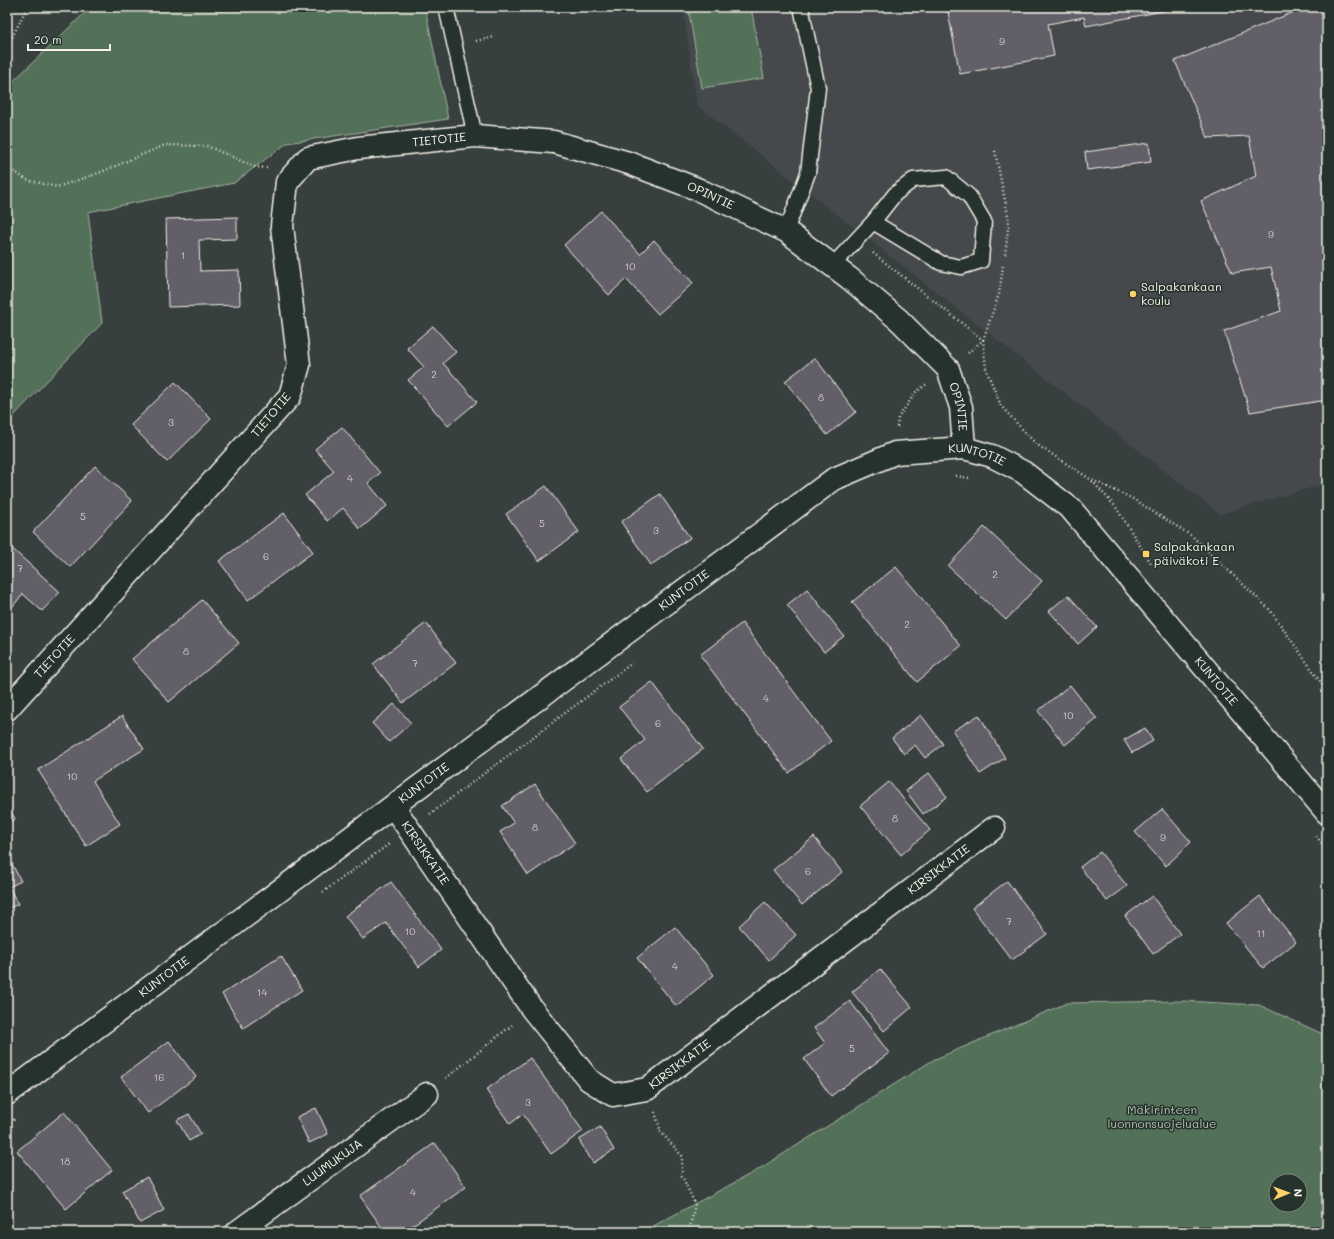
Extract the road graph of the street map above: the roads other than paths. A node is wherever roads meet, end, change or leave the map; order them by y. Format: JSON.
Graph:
{"nodes":[{"id":1,"x":446,"y":7,"type":"edge"},
{"id":2,"x":801,"y":7,"type":"edge"},
{"id":3,"x":475,"y":136,"type":"junction"},
{"id":4,"x":873,"y":222,"type":"junction"},
{"id":5,"x":786,"y":231,"type":"junction"},
{"id":6,"x":832,"y":266,"type":"junction"},
{"id":7,"x":964,"y":448,"type":"junction"},
{"id":8,"x":7,"y":709,"type":"edge"},
{"id":9,"x":393,"y":806,"type":"junction"},
{"id":10,"x":1327,"y":813,"type":"edge"},
{"id":11,"x":994,"y":828,"type":"dead end"},
{"id":12,"x":7,"y":1094,"type":"edge"},
{"id":13,"x":427,"y":1094,"type":"road end"},
{"id":14,"x":237,"y":1232,"type":"edge"}],
"edges":[{"from":1,"to":3,"type":"lane"},
{"from":2,"to":5,"type":"lane"},
{"from":3,"to":5,"type":"street","name":"OPINTIE"},
{"from":3,"to":8,"type":"street","name":"TIETOTIE"},
{"from":4,"to":4,"type":"lane"},
{"from":4,"to":6,"type":"lane"},
{"from":5,"to":6,"type":"street","name":"OPINTIE"},
{"from":6,"to":7,"type":"street","name":"OPINTIE"},
{"from":7,"to":9,"type":"street","name":"KUNTOTIE"},
{"from":7,"to":10,"type":"street","name":"KUNTOTIE"},
{"from":9,"to":11,"type":"street","name":"KIRSIKKATIE"},
{"from":9,"to":12,"type":"street","name":"KUNTOTIE"},
{"from":13,"to":14,"type":"street","name":"LUUMUKUJA"}]}
